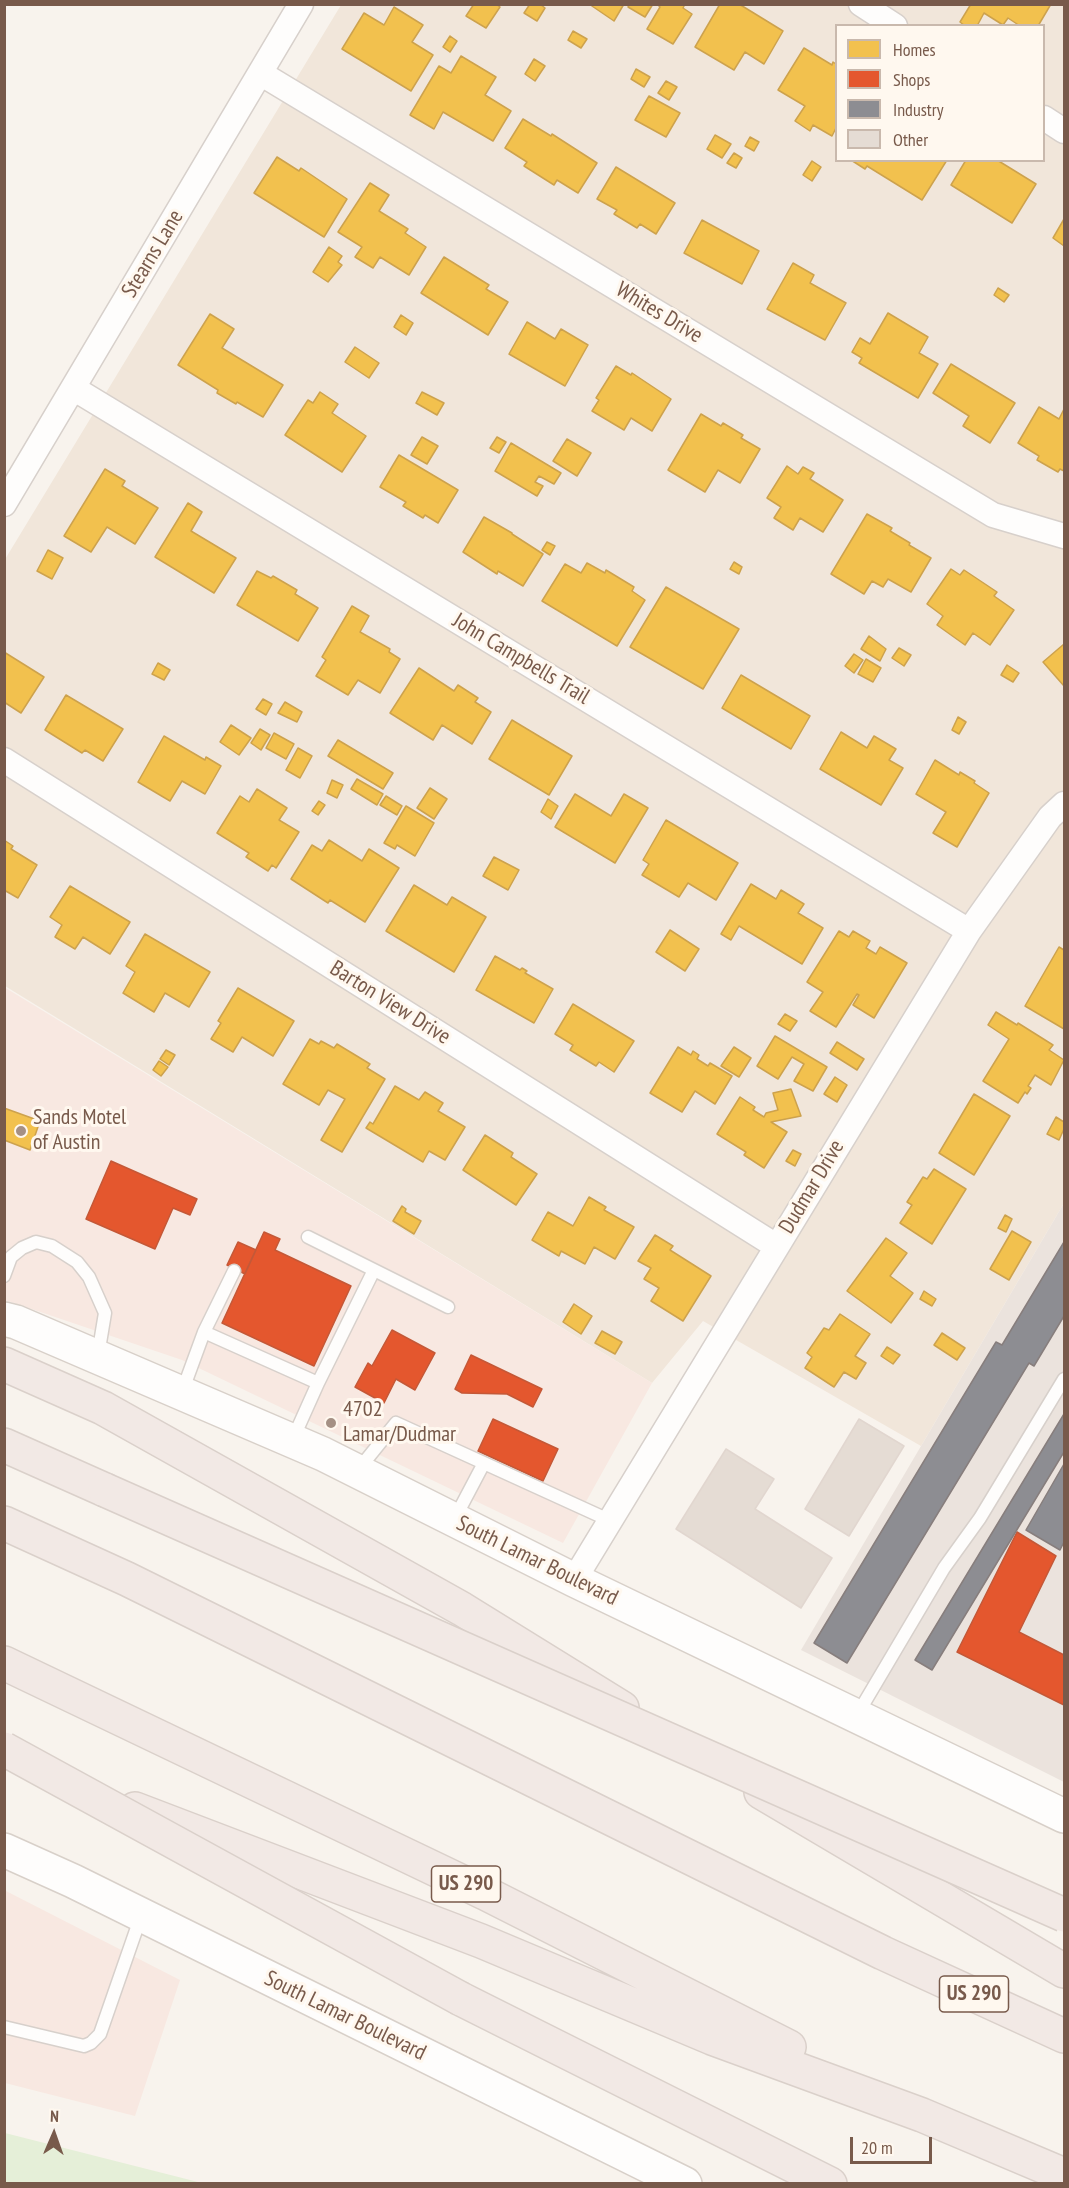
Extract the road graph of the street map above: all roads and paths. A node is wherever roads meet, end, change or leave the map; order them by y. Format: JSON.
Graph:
{"nodes":[{"id":1,"x":301,"y":4,"type":"edge"},
{"id":2,"x":861,"y":4,"type":"edge"},
{"id":3,"x":892,"y":24,"type":"edge"},
{"id":4,"x":260,"y":73,"type":"junction"},
{"id":5,"x":1045,"y":119,"type":"edge"},
{"id":6,"x":1065,"y":131,"type":"edge"},
{"id":7,"x":73,"y":388,"type":"junction"},
{"id":8,"x":4,"y":504,"type":"edge"},
{"id":9,"x":1065,"y":536,"type":"edge"},
{"id":10,"x":4,"y":760,"type":"edge"},
{"id":11,"x":1065,"y":804,"type":"edge"},
{"id":12,"x":969,"y":931,"type":"junction"},
{"id":13,"x":308,"y":1237,"type":"dead end"},
{"id":14,"x":776,"y":1246,"type":"junction"},
{"id":15,"x":374,"y":1270,"type":"junction"},
{"id":16,"x":234,"y":1271,"type":"dead end"},
{"id":17,"x":4,"y":1276,"type":"edge"},
{"id":18,"x":448,"y":1307,"type":"dead end"},
{"id":19,"x":4,"y":1319,"type":"edge"},
{"id":20,"x":204,"y":1332,"type":"junction"},
{"id":21,"x":97,"y":1357,"type":"junction"},
{"id":22,"x":4,"y":1364,"type":"edge"},
{"id":23,"x":1065,"y":1379,"type":"edge"},
{"id":24,"x":318,"y":1383,"type":"junction"},
{"id":25,"x":181,"y":1393,"type":"junction"},
{"id":26,"x":292,"y":1441,"type":"junction"},
{"id":27,"x":4,"y":1445,"type":"edge"},
{"id":28,"x":484,"y":1463,"type":"junction"},
{"id":29,"x":357,"y":1471,"type":"junction"},
{"id":30,"x":454,"y":1520,"type":"junction"},
{"id":31,"x":611,"y":1521,"type":"junction"},
{"id":32,"x":4,"y":1523,"type":"edge"},
{"id":33,"x":574,"y":1580,"type":"junction"},
{"id":34,"x":4,"y":1663,"type":"edge"},
{"id":35,"x":857,"y":1716,"type":"junction"},
{"id":36,"x":4,"y":1749,"type":"edge"},
{"id":37,"x":4,"y":1759,"type":"edge"},
{"id":38,"x":1065,"y":1816,"type":"edge"},
{"id":39,"x":4,"y":1850,"type":"edge"},
{"id":40,"x":141,"y":1915,"type":"junction"},
{"id":41,"x":1065,"y":1915,"type":"edge"},
{"id":42,"x":1065,"y":1971,"type":"edge"},
{"id":43,"x":4,"y":2026,"type":"edge"},
{"id":44,"x":1065,"y":2036,"type":"edge"},
{"id":45,"x":922,"y":2115,"type":"junction"},
{"id":46,"x":1065,"y":2175,"type":"edge"},
{"id":47,"x":685,"y":2184,"type":"edge"},
{"id":48,"x":830,"y":2184,"type":"edge"}],
"edges":[{"from":1,"to":4,"type":"street","name":"Stearns Lane"},
{"from":2,"to":3,"type":"street"},
{"from":4,"to":7,"type":"street","name":"Stearns Lane"},
{"from":4,"to":9,"type":"street","name":"Whites Drive"},
{"from":5,"to":6,"type":"street"},
{"from":7,"to":8,"type":"street","name":"Stearns Lane"},
{"from":7,"to":12,"type":"street","name":"John Campbells Trail"},
{"from":10,"to":14,"type":"street","name":"Barton View Drive"},
{"from":11,"to":12,"type":"street","name":"Dudmar Drive"},
{"from":12,"to":14,"type":"street","name":"Dudmar Drive"},
{"from":13,"to":15,"type":"lane"},
{"from":14,"to":31,"type":"street","name":"Dudmar Drive"},
{"from":15,"to":18,"type":"lane"},
{"from":15,"to":24,"type":"lane"},
{"from":16,"to":20,"type":"lane"},
{"from":17,"to":21,"type":"lane"},
{"from":19,"to":21,"type":"main road","name":"South Lamar Boulevard"},
{"from":20,"to":24,"type":"lane"},
{"from":20,"to":25,"type":"lane"},
{"from":21,"to":25,"type":"main road","name":"South Lamar Boulevard"},
{"from":22,"to":42,"type":"highway"},
{"from":23,"to":35,"type":"lane"},
{"from":24,"to":26,"type":"lane"},
{"from":25,"to":26,"type":"main road","name":"South Lamar Boulevard"},
{"from":26,"to":29,"type":"main road","name":"South Lamar Boulevard"},
{"from":27,"to":41,"type":"highway","bridge":true},
{"from":28,"to":29,"type":"lane"},
{"from":28,"to":30,"type":"lane"},
{"from":28,"to":31,"type":"lane"},
{"from":29,"to":30,"type":"main road","name":"South Lamar Boulevard"},
{"from":30,"to":33,"type":"main road","name":"South Lamar Boulevard"},
{"from":31,"to":33,"type":"street","name":"Dudmar Drive"},
{"from":32,"to":44,"type":"highway","number":"US 290"},
{"from":33,"to":35,"type":"main road","name":"South Lamar Boulevard"},
{"from":34,"to":45,"type":"highway","number":"US 290"},
{"from":35,"to":38,"type":"main road","name":"South Lamar Boulevard"},
{"from":36,"to":48,"type":"highway","bridge":true},
{"from":37,"to":45,"type":"highway"},
{"from":39,"to":40,"type":"main road","name":"South Lamar Boulevard"},
{"from":40,"to":43,"type":"lane"},
{"from":40,"to":47,"type":"main road","name":"South Lamar Boulevard"},
{"from":45,"to":46,"type":"highway","number":"US 290"}]}
